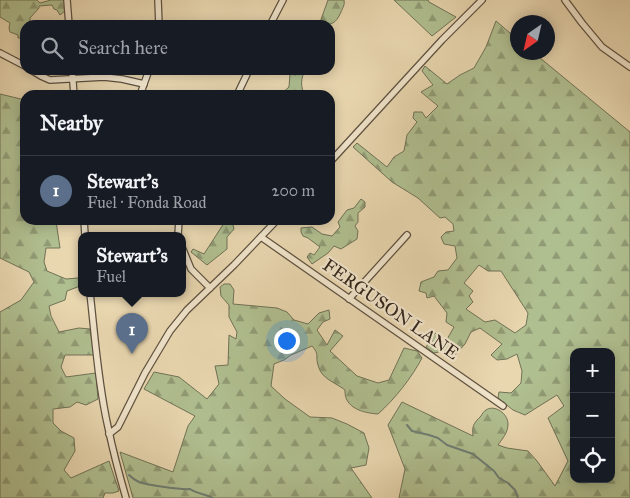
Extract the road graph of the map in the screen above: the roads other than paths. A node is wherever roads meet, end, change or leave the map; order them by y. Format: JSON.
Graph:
{"nodes":[{"id":1,"x":67,"y":0,"type":"edge"},
{"id":2,"x":158,"y":0,"type":"edge"},
{"id":3,"x":283,"y":0,"type":"edge"},
{"id":4,"x":482,"y":0,"type":"edge"},
{"id":5,"x":565,"y":0,"type":"edge"},
{"id":6,"x":69,"y":20,"type":"edge"},
{"id":7,"x":159,"y":20,"type":"edge"},
{"id":8,"x":273,"y":20,"type":"edge"},
{"id":9,"x":0,"y":54,"type":"edge"},
{"id":10,"x":20,"y":64,"type":"edge"},
{"id":11,"x":630,"y":67,"type":"edge"},
{"id":12,"x":39,"y":75,"type":"edge"},
{"id":13,"x":73,"y":75,"type":"edge"},
{"id":14,"x":147,"y":75,"type":"edge"},
{"id":15,"x":247,"y":75,"type":"edge"},
{"id":16,"x":73,"y":79,"type":"junction"},
{"id":17,"x":144,"y":84,"type":"junction"},
{"id":18,"x":74,"y":90,"type":"edge"},
{"id":19,"x":142,"y":90,"type":"edge"},
{"id":20,"x":239,"y":90,"type":"edge"},
{"id":21,"x":335,"y":157,"type":"edge"},
{"id":22,"x":272,"y":225,"type":"edge"},
{"id":23,"x":407,"y":235,"type":"dead end"},
{"id":24,"x":261,"y":237,"type":"junction"},
{"id":25,"x":186,"y":256,"type":"edge"},
{"id":26,"x":210,"y":288,"type":"junction"},
{"id":27,"x":90,"y":297,"type":"edge"},
{"id":28,"x":349,"y":299,"type":"junction"},
{"id":29,"x":503,"y":406,"type":"dead end"},
{"id":30,"x":110,"y":434,"type":"junction"},
{"id":31,"x":126,"y":498,"type":"edge"}],
"edges":[{"from":1,"to":6,"type":"street"},
{"from":2,"to":7,"type":"street"},
{"from":3,"to":8,"type":"street"},
{"from":4,"to":21,"type":"street"},
{"from":5,"to":11,"type":"street"},
{"from":9,"to":10,"type":"street"},
{"from":12,"to":16,"type":"street"},
{"from":13,"to":16,"type":"street"},
{"from":14,"to":17,"type":"street"},
{"from":15,"to":20,"type":"street"},
{"from":16,"to":17,"type":"street"},
{"from":16,"to":18,"type":"street"},
{"from":17,"to":19,"type":"street"},
{"from":22,"to":24,"type":"street"},
{"from":23,"to":28,"type":"street"},
{"from":24,"to":26,"type":"street"},
{"from":24,"to":28,"type":"street","name":"FERGUSON LANE"},
{"from":25,"to":26,"type":"street"},
{"from":26,"to":30,"type":"street"},
{"from":27,"to":30,"type":"street"},
{"from":28,"to":29,"type":"street","name":"FERGUSON LANE"},
{"from":30,"to":31,"type":"street"}]}
